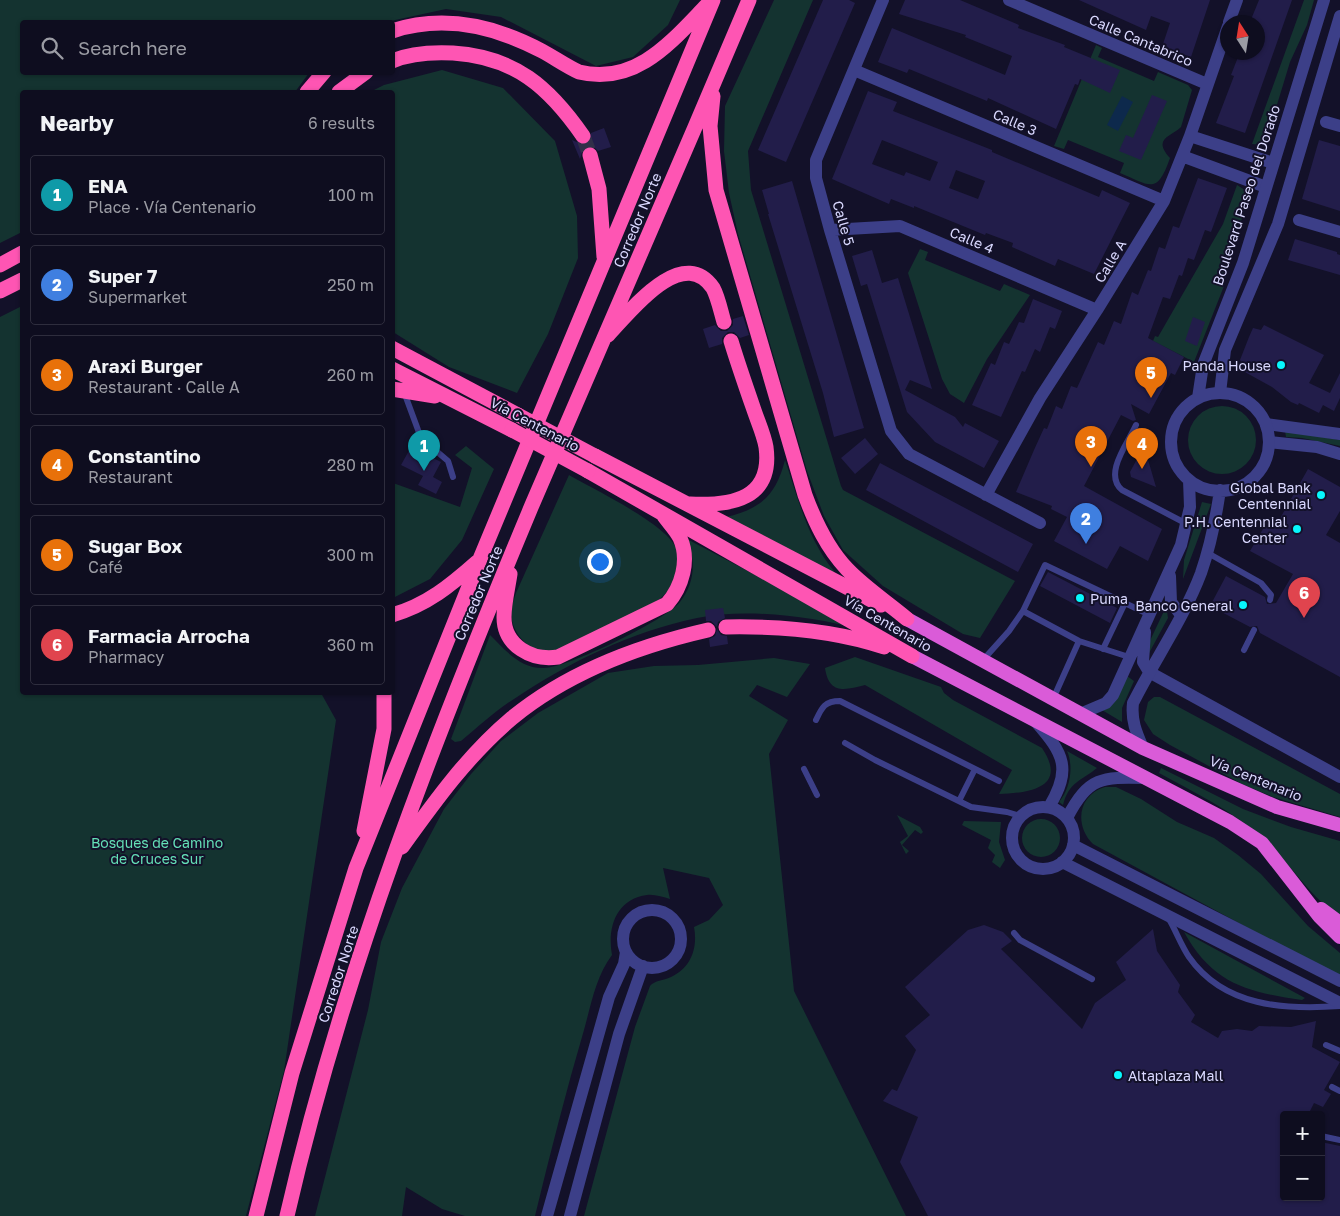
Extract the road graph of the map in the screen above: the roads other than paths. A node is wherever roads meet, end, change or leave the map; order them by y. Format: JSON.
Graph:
{"nodes":[{"id":1,"x":712,"y":0,"type":"edge"},
{"id":2,"x":749,"y":0,"type":"edge"},
{"id":3,"x":883,"y":0,"type":"edge"},
{"id":4,"x":1009,"y":0,"type":"edge"},
{"id":5,"x":1237,"y":0,"type":"edge"},
{"id":6,"x":1324,"y":0,"type":"edge"},
{"id":7,"x":1232,"y":15,"type":"edge"},
{"id":8,"x":1340,"y":16,"type":"edge"},
{"id":9,"x":395,"y":30,"type":"edge"},
{"id":10,"x":1220,"y":48,"type":"edge"},
{"id":11,"x":395,"y":59,"type":"edge"},
{"id":12,"x":854,"y":70,"type":"junction"},
{"id":13,"x":321,"y":75,"type":"edge"},
{"id":14,"x":362,"y":75,"type":"edge"},
{"id":15,"x":714,"y":83,"type":"junction"},
{"id":16,"x":1207,"y":84,"type":"junction"},
{"id":17,"x":309,"y":90,"type":"edge"},
{"id":18,"x":342,"y":90,"type":"edge"},
{"id":19,"x":1326,"y":122,"type":"dead end"},
{"id":20,"x":1340,"y":126,"type":"edge"},
{"id":21,"x":583,"y":136,"type":"tunnel mouth"},
{"id":22,"x":1190,"y":136,"type":"junction"},
{"id":23,"x":590,"y":155,"type":"tunnel mouth"},
{"id":24,"x":1182,"y":156,"type":"junction"},
{"id":25,"x":1273,"y":163,"type":"junction"},
{"id":26,"x":1266,"y":187,"type":"junction"},
{"id":27,"x":1164,"y":201,"type":"junction"},
{"id":28,"x":1299,"y":220,"type":"dead end"},
{"id":29,"x":830,"y":230,"type":"junction"},
{"id":30,"x":1340,"y":232,"type":"edge"},
{"id":31,"x":20,"y":254,"type":"edge"},
{"id":32,"x":604,"y":261,"type":"junction"},
{"id":33,"x":0,"y":265,"type":"edge"},
{"id":34,"x":20,"y":281,"type":"edge"},
{"id":35,"x":0,"y":291,"type":"edge"},
{"id":36,"x":1097,"y":310,"type":"junction"},
{"id":37,"x":724,"y":322,"type":"dead end"},
{"id":38,"x":602,"y":341,"type":"junction"},
{"id":39,"x":731,"y":342,"type":"dead end"},
{"id":40,"x":395,"y":350,"type":"edge"},
{"id":41,"x":395,"y":370,"type":"edge"},
{"id":42,"x":398,"y":390,"type":"edge"},
{"id":43,"x":1220,"y":393,"type":"junction"},
{"id":44,"x":450,"y":398,"type":"junction"},
{"id":45,"x":1198,"y":398,"type":"junction"},
{"id":46,"x":1266,"y":424,"type":"junction"},
{"id":47,"x":1136,"y":425,"type":"dead end"},
{"id":48,"x":1340,"y":434,"type":"edge"},
{"id":49,"x":1269,"y":442,"type":"junction"},
{"id":50,"x":1340,"y":454,"type":"edge"},
{"id":51,"x":452,"y":477,"type":"dead end"},
{"id":52,"x":1189,"y":480,"type":"junction"},
{"id":53,"x":1220,"y":490,"type":"junction"},
{"id":54,"x":986,"y":496,"type":"junction"},
{"id":55,"x":686,"y":504,"type":"junction"},
{"id":56,"x":659,"y":510,"type":"junction"},
{"id":57,"x":1040,"y":524,"type":"dead end"},
{"id":58,"x":1187,"y":524,"type":"junction"},
{"id":59,"x":1206,"y":552,"type":"junction"},
{"id":60,"x":512,"y":553,"type":"junction"},
{"id":61,"x":480,"y":559,"type":"junction"},
{"id":62,"x":1170,"y":572,"type":"junction"},
{"id":63,"x":1270,"y":600,"type":"dead end"},
{"id":64,"x":1125,"y":603,"type":"junction"},
{"id":65,"x":1023,"y":611,"type":"junction"},
{"id":66,"x":395,"y":614,"type":"edge"},
{"id":67,"x":1181,"y":615,"type":"junction"},
{"id":68,"x":1148,"y":618,"type":"junction"},
{"id":69,"x":907,"y":619,"type":"junction"},
{"id":70,"x":726,"y":627,"type":"dead end"},
{"id":71,"x":708,"y":630,"type":"dead end"},
{"id":72,"x":1254,"y":630,"type":"dead end"},
{"id":73,"x":1079,"y":641,"type":"junction"},
{"id":74,"x":1103,"y":649,"type":"junction"},
{"id":75,"x":1244,"y":650,"type":"dead end"},
{"id":76,"x":912,"y":656,"type":"junction"},
{"id":77,"x":1129,"y":657,"type":"junction"},
{"id":78,"x":982,"y":660,"type":"junction"},
{"id":79,"x":1149,"y":672,"type":"junction"},
{"id":80,"x":384,"y":695,"type":"edge"},
{"id":81,"x":1053,"y":699,"type":"junction"},
{"id":82,"x":1080,"y":714,"type":"junction"},
{"id":83,"x":1032,"y":719,"type":"junction"},
{"id":84,"x":816,"y":720,"type":"dead end"},
{"id":85,"x":845,"y":743,"type":"dead end"},
{"id":86,"x":1143,"y":748,"type":"junction"},
{"id":87,"x":804,"y":769,"type":"dead end"},
{"id":88,"x":974,"y":769,"type":"junction"},
{"id":89,"x":1340,"y":777,"type":"edge"},
{"id":90,"x":1147,"y":778,"type":"junction"},
{"id":91,"x":999,"y":781,"type":"dead end"},
{"id":92,"x":817,"y":794,"type":"dead end"},
{"id":93,"x":959,"y":801,"type":"junction"},
{"id":94,"x":1049,"y":807,"type":"junction"},
{"id":95,"x":1020,"y":816,"type":"junction"},
{"id":96,"x":1067,"y":818,"type":"junction"},
{"id":97,"x":1340,"y":825,"type":"edge"},
{"id":98,"x":1262,"y":843,"type":"junction"},
{"id":99,"x":1073,"y":845,"type":"junction"},
{"id":100,"x":1062,"y":862,"type":"junction"},
{"id":101,"x":391,"y":863,"type":"junction"},
{"id":102,"x":356,"y":868,"type":"junction"},
{"id":103,"x":1166,"y":913,"type":"junction"},
{"id":104,"x":1340,"y":922,"type":"edge"},
{"id":105,"x":1014,"y":933,"type":"dead end"},
{"id":106,"x":1340,"y":937,"type":"edge"},
{"id":107,"x":626,"y":952,"type":"junction"},
{"id":108,"x":643,"y":966,"type":"junction"},
{"id":109,"x":1092,"y":979,"type":"dead end"},
{"id":110,"x":1340,"y":981,"type":"edge"},
{"id":111,"x":1340,"y":1005,"type":"edge"},
{"id":112,"x":1326,"y":1045,"type":"dead end"},
{"id":113,"x":1340,"y":1051,"type":"edge"},
{"id":114,"x":1332,"y":1087,"type":"dead end"},
{"id":115,"x":1340,"y":1091,"type":"edge"},
{"id":116,"x":574,"y":1120,"type":"junction"},
{"id":117,"x":594,"y":1126,"type":"junction"},
{"id":118,"x":1325,"y":1137,"type":"edge"},
{"id":119,"x":1340,"y":1140,"type":"edge"},
{"id":120,"x":256,"y":1216,"type":"edge"},
{"id":121,"x":287,"y":1216,"type":"edge"},
{"id":122,"x":547,"y":1216,"type":"edge"},
{"id":123,"x":570,"y":1216,"type":"edge"}],
"edges":[{"from":1,"to":9,"type":"highway"},
{"from":1,"to":32,"type":"highway","name":"Corredor Norte"},
{"from":2,"to":15,"type":"highway","name":"Corredor Norte"},
{"from":3,"to":12,"type":"street","name":"Calle 5"},
{"from":4,"to":16,"type":"street","name":"Calle Cantabrico"},
{"from":5,"to":7,"type":"street"},
{"from":6,"to":25,"type":"street","name":"Boulevard Paseo del Dorado"},
{"from":8,"to":43,"type":"street"},
{"from":10,"to":16,"type":"street","name":"Calle A"},
{"from":11,"to":21,"type":"highway"},
{"from":12,"to":27,"type":"street","name":"Calle 3"},
{"from":12,"to":29,"type":"street","name":"Calle 5"},
{"from":13,"to":17,"type":"highway"},
{"from":14,"to":18,"type":"highway"},
{"from":15,"to":38,"type":"highway","name":"Corredor Norte"},
{"from":15,"to":69,"type":"highway"},
{"from":16,"to":22,"type":"street","name":"Calle A"},
{"from":19,"to":20,"type":"street"},
{"from":22,"to":24,"type":"street","name":"Calle A"},
{"from":22,"to":25,"type":"street"},
{"from":23,"to":32,"type":"highway"},
{"from":24,"to":26,"type":"street"},
{"from":24,"to":27,"type":"street","name":"Calle A"},
{"from":25,"to":26,"type":"street","name":"Boulevard Paseo del Dorado"},
{"from":26,"to":45,"type":"street","name":"Boulevard Paseo del Dorado"},
{"from":27,"to":36,"type":"street","name":"Calle A"},
{"from":28,"to":30,"type":"street"},
{"from":29,"to":36,"type":"street","name":"Calle 4"},
{"from":29,"to":54,"type":"street","name":"Calle 5"},
{"from":31,"to":33,"type":"highway"},
{"from":32,"to":61,"type":"highway","name":"Corredor Norte"},
{"from":34,"to":35,"type":"highway"},
{"from":36,"to":54,"type":"street","name":"Calle A"},
{"from":37,"to":38,"type":"highway"},
{"from":38,"to":60,"type":"highway","name":"Corredor Norte"},
{"from":39,"to":55,"type":"highway"},
{"from":40,"to":55,"type":"highway","name":"Vía Centenario","bridge":true},
{"from":41,"to":44,"type":"highway","name":"Vía Centenario"},
{"from":42,"to":44,"type":"highway"},
{"from":42,"to":51,"type":"lane"},
{"from":43,"to":45,"type":"street"},
{"from":43,"to":46,"type":"street"},
{"from":44,"to":56,"type":"highway","name":"Vía Centenario","bridge":true},
{"from":45,"to":52,"type":"street"},
{"from":46,"to":48,"type":"street"},
{"from":46,"to":49,"type":"street"},
{"from":47,"to":58,"type":"lane"},
{"from":49,"to":50,"type":"street"},
{"from":49,"to":53,"type":"street"},
{"from":52,"to":53,"type":"street"},
{"from":52,"to":58,"type":"street"},
{"from":53,"to":59,"type":"street"},
{"from":54,"to":57,"type":"street"},
{"from":55,"to":69,"type":"highway","name":"Vía Centenario"},
{"from":56,"to":60,"type":"highway"},
{"from":56,"to":76,"type":"highway","name":"Vía Centenario"},
{"from":58,"to":62,"type":"street"},
{"from":59,"to":63,"type":"lane"},
{"from":59,"to":67,"type":"street"},
{"from":60,"to":101,"type":"highway","name":"Corredor Norte"},
{"from":61,"to":66,"type":"highway"},
{"from":61,"to":102,"type":"highway","name":"Corredor Norte"},
{"from":62,"to":67,"type":"street"},
{"from":62,"to":68,"type":"street"},
{"from":64,"to":65,"type":"lane"},
{"from":64,"to":68,"type":"lane"},
{"from":64,"to":74,"type":"lane"},
{"from":65,"to":73,"type":"lane"},
{"from":65,"to":78,"type":"lane"},
{"from":67,"to":79,"type":"street"},
{"from":68,"to":77,"type":"street"},
{"from":68,"to":79,"type":"street"},
{"from":69,"to":78,"type":"highway","name":"Vía Centenario"},
{"from":70,"to":76,"type":"highway"},
{"from":71,"to":101,"type":"highway"},
{"from":72,"to":75,"type":"lane"},
{"from":73,"to":74,"type":"lane"},
{"from":73,"to":81,"type":"lane"},
{"from":74,"to":77,"type":"lane"},
{"from":76,"to":83,"type":"highway","name":"Vía Centenario"},
{"from":77,"to":82,"type":"street"},
{"from":78,"to":81,"type":"highway","name":"Vía Centenario"},
{"from":79,"to":86,"type":"street"},
{"from":79,"to":89,"type":"street"},
{"from":80,"to":102,"type":"highway"},
{"from":81,"to":82,"type":"highway","name":"Vía Centenario"},
{"from":82,"to":86,"type":"highway","name":"Vía Centenario"},
{"from":83,"to":90,"type":"highway","name":"Vía Centenario"},
{"from":83,"to":94,"type":"street"},
{"from":84,"to":88,"type":"lane"},
{"from":85,"to":93,"type":"lane"},
{"from":86,"to":97,"type":"highway","name":"Vía Centenario"},
{"from":87,"to":92,"type":"lane"},
{"from":88,"to":91,"type":"lane"},
{"from":88,"to":93,"type":"lane"},
{"from":90,"to":96,"type":"street"},
{"from":90,"to":98,"type":"highway","name":"Vía Centenario"},
{"from":93,"to":95,"type":"lane"},
{"from":94,"to":95,"type":"street"},
{"from":94,"to":96,"type":"street"},
{"from":95,"to":100,"type":"street"},
{"from":96,"to":99,"type":"street"},
{"from":98,"to":104,"type":"highway"},
{"from":98,"to":106,"type":"highway","name":"Vía Centenario"},
{"from":99,"to":100,"type":"street"},
{"from":99,"to":110,"type":"street"},
{"from":100,"to":103,"type":"street"},
{"from":101,"to":121,"type":"highway","name":"Corredor Norte"},
{"from":102,"to":120,"type":"highway","name":"Corredor Norte"},
{"from":103,"to":111,"type":"street"},
{"from":103,"to":111,"type":"lane"},
{"from":105,"to":109,"type":"lane"},
{"from":107,"to":108,"type":"street"},
{"from":107,"to":108,"type":"street"},
{"from":107,"to":116,"type":"street"},
{"from":108,"to":117,"type":"street"},
{"from":112,"to":113,"type":"lane"},
{"from":114,"to":115,"type":"lane"},
{"from":116,"to":117,"type":"street"},
{"from":116,"to":122,"type":"street"},
{"from":117,"to":123,"type":"street"},
{"from":118,"to":119,"type":"lane"}]}
